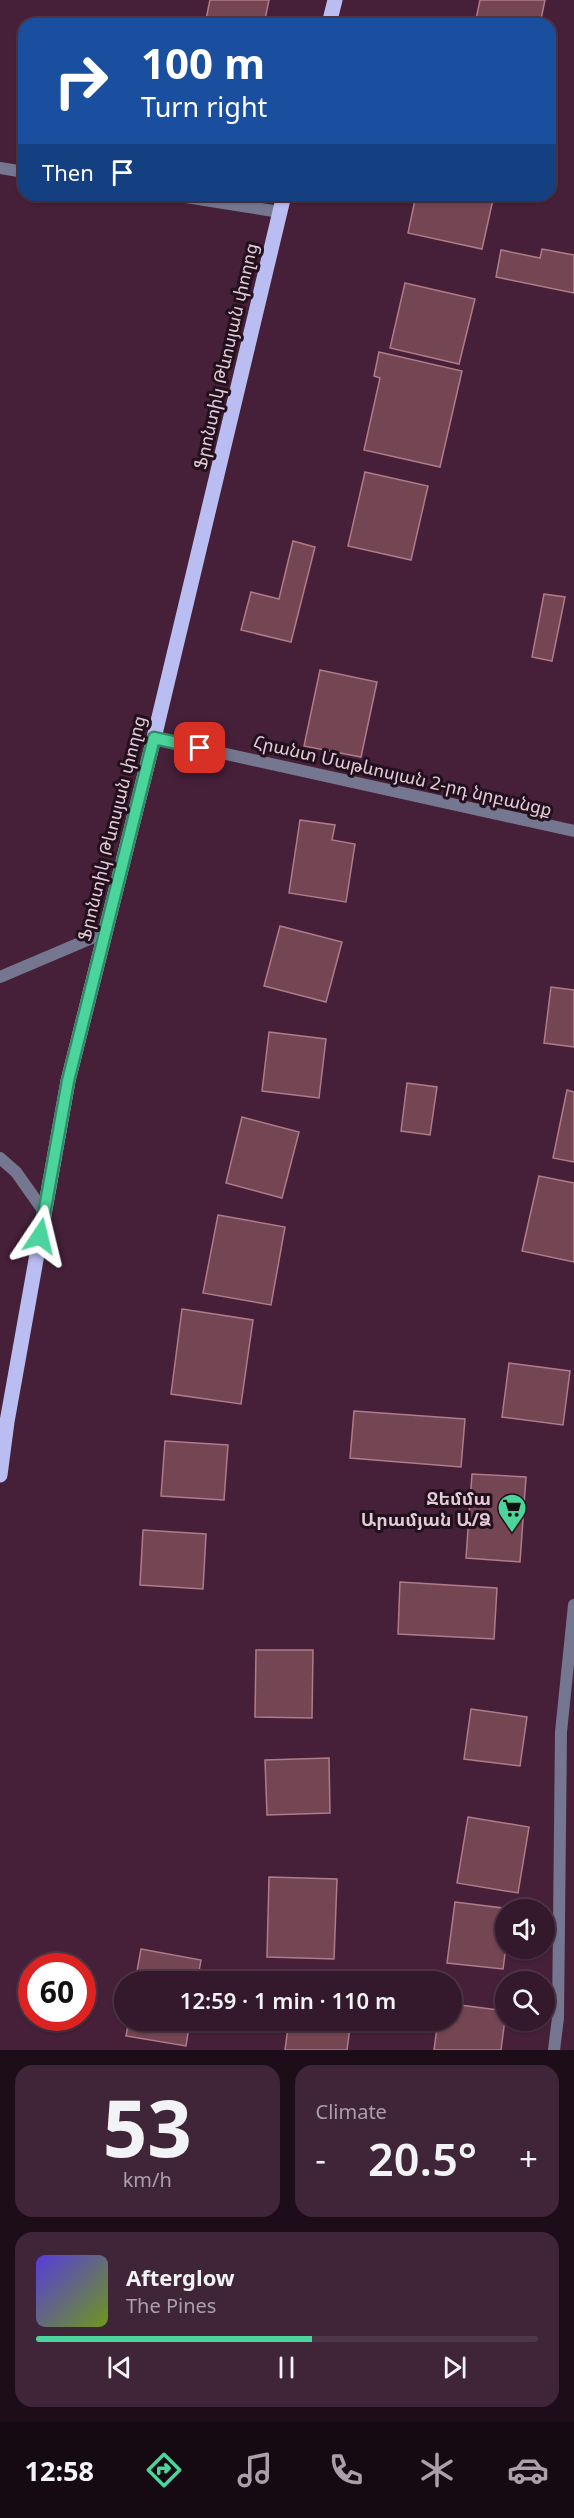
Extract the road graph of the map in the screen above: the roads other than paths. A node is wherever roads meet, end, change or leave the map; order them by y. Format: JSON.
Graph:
{"nodes":[{"id":1,"x":335,"y":0,"type":"edge"},
{"id":2,"x":330,"y":18,"type":"edge"},
{"id":3,"x":0,"y":168,"type":"edge"},
{"id":4,"x":18,"y":171,"type":"edge"},
{"id":5,"x":211,"y":201,"type":"edge"},
{"id":6,"x":283,"y":201,"type":"edge"},
{"id":7,"x":280,"y":212,"type":"junction"},
{"id":8,"x":154,"y":738,"type":"junction"},
{"id":9,"x":574,"y":831,"type":"edge"},
{"id":10,"x":106,"y":932,"type":"junction"},
{"id":11,"x":0,"y":977,"type":"edge"},
{"id":12,"x":0,"y":1158,"type":"edge"},
{"id":13,"x":45,"y":1213,"type":"junction"},
{"id":14,"x":3,"y":1422,"type":"edge"},
{"id":15,"x":0,"y":1475,"type":"edge"},
{"id":16,"x":574,"y":1605,"type":"edge"},
{"id":17,"x":555,"y":2050,"type":"edge"}],
"edges":[{"from":1,"to":2,"type":"main road"},
{"from":3,"to":4,"type":"street"},
{"from":5,"to":7,"type":"street"},
{"from":6,"to":7,"type":"main road","name":"Ֆրոնտիկ Թևոսյան փողոց"},
{"from":7,"to":8,"type":"main road","name":"Ֆրոնտիկ Թևոսյան փողոց"},
{"from":8,"to":9,"type":"street","name":"Հրանտ Մաթևոսյան 2-րդ նրբանցք"},
{"from":8,"to":10,"type":"main road","name":"Ֆրոնտիկ Թևոսյան փողոց"},
{"from":10,"to":11,"type":"street"},
{"from":10,"to":13,"type":"main road","name":"Ֆրոնտիկ Թևոսյան փողոց"},
{"from":12,"to":13,"type":"street"},
{"from":13,"to":14,"type":"main road","name":"Ֆրոնտիկ Թևոսյան փողոց"},
{"from":14,"to":15,"type":"main road","name":"Ֆրոնտիկ Թևոսյան փողոց"},
{"from":16,"to":17,"type":"street"}]}
